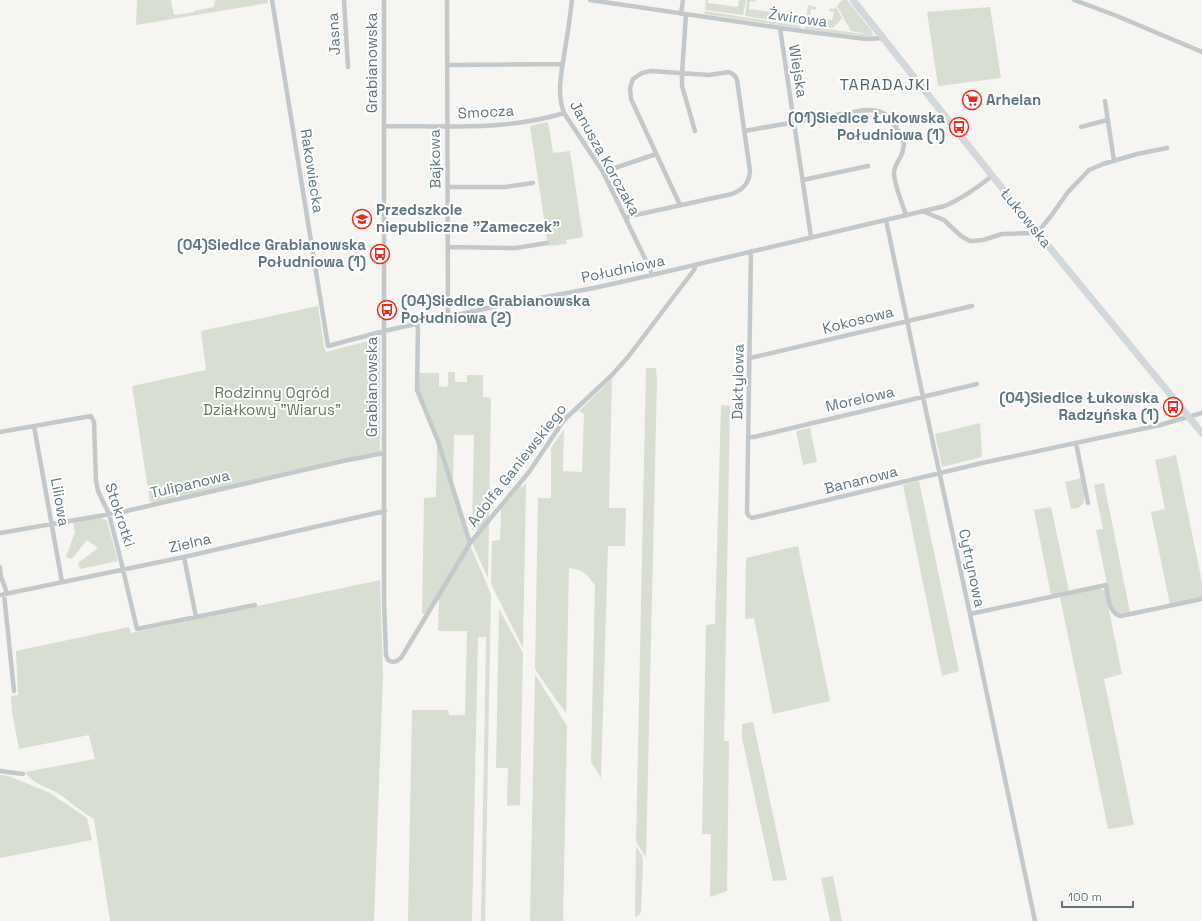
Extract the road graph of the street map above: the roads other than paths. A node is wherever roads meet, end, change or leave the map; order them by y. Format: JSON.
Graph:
{"nodes":[{"id":1,"x":272,"y":0,"type":"edge"},
{"id":2,"x":344,"y":0,"type":"edge"},
{"id":3,"x":384,"y":0,"type":"edge"},
{"id":4,"x":447,"y":0,"type":"edge"},
{"id":5,"x":572,"y":0,"type":"edge"},
{"id":6,"x":590,"y":0,"type":"edge"},
{"id":7,"x":683,"y":0,"type":"edge"},
{"id":8,"x":853,"y":0,"type":"edge"},
{"id":9,"x":1074,"y":0,"type":"edge"},
{"id":10,"x":681,"y":14,"type":"junction"},
{"id":11,"x":686,"y":14,"type":"junction"},
{"id":12,"x":780,"y":28,"type":"junction"},
{"id":13,"x":884,"y":38,"type":"junction"},
{"id":14,"x":1202,"y":52,"type":"edge"},
{"id":15,"x":447,"y":64,"type":"junction"},
{"id":16,"x":563,"y":64,"type":"junction"},
{"id":17,"x":348,"y":67,"type":"dead end"},
{"id":18,"x":682,"y":74,"type":"junction"},
{"id":19,"x":1105,"y":101,"type":"dead end"},
{"id":20,"x":564,"y":113,"type":"junction"},
{"id":21,"x":1108,"y":120,"type":"junction"},
{"id":22,"x":794,"y":122,"type":"junction"},
{"id":23,"x":384,"y":126,"type":"junction"},
{"id":24,"x":447,"y":126,"type":"junction"},
{"id":25,"x":1081,"y":127,"type":"dead end"},
{"id":26,"x":695,"y":131,"type":"dead end"},
{"id":27,"x":744,"y":131,"type":"junction"},
{"id":28,"x":1167,"y":148,"type":"dead end"},
{"id":29,"x":656,"y":154,"type":"junction"},
{"id":30,"x":1114,"y":161,"type":"junction"},
{"id":31,"x":868,"y":166,"type":"dead end"},
{"id":32,"x":603,"y":172,"type":"junction"},
{"id":33,"x":992,"y":176,"type":"junction"},
{"id":34,"x":803,"y":180,"type":"junction"},
{"id":35,"x":533,"y":183,"type":"dead end"},
{"id":36,"x":448,"y":187,"type":"junction"},
{"id":37,"x":680,"y":205,"type":"junction"},
{"id":38,"x":922,"y":211,"type":"junction"},
{"id":39,"x":906,"y":215,"type":"junction"},
{"id":40,"x":626,"y":218,"type":"junction"},
{"id":41,"x":886,"y":220,"type":"junction"},
{"id":42,"x":1036,"y":231,"type":"junction"},
{"id":43,"x":811,"y":237,"type":"junction"},
{"id":44,"x":547,"y":243,"type":"dead end"},
{"id":45,"x":448,"y":247,"type":"junction"},
{"id":46,"x":751,"y":251,"type":"junction"},
{"id":47,"x":696,"y":265,"type":"junction"},
{"id":48,"x":652,"y":275,"type":"junction"},
{"id":49,"x":972,"y":306,"type":"dead end"},
{"id":50,"x":448,"y":317,"type":"junction"},
{"id":51,"x":907,"y":321,"type":"junction"},
{"id":52,"x":418,"y":324,"type":"junction"},
{"id":53,"x":384,"y":331,"type":"junction"},
{"id":54,"x":328,"y":346,"type":"joint"},
{"id":55,"x":750,"y":358,"type":"junction"},
{"id":56,"x":977,"y":384,"type":"dead end"},
{"id":57,"x":923,"y":397,"type":"junction"},
{"id":58,"x":1202,"y":413,"type":"edge"},
{"id":59,"x":1189,"y":416,"type":"junction"},
{"id":60,"x":34,"y":426,"type":"junction"},
{"id":61,"x":0,"y":432,"type":"edge"},
{"id":62,"x":1202,"y":433,"type":"edge"},
{"id":63,"x":749,"y":437,"type":"junction"},
{"id":64,"x":1076,"y":444,"type":"junction"},
{"id":65,"x":384,"y":453,"type":"junction"},
{"id":66,"x":939,"y":473,"type":"junction"},
{"id":67,"x":1088,"y":503,"type":"dead end"},
{"id":68,"x":385,"y":511,"type":"junction"},
{"id":69,"x":747,"y":513,"type":"joint"},
{"id":70,"x":109,"y":514,"type":"junction"},
{"id":71,"x":52,"y":525,"type":"junction"},
{"id":72,"x":0,"y":533,"type":"edge"},
{"id":73,"x":470,"y":543,"type":"junction"},
{"id":74,"x":184,"y":557,"type":"junction"},
{"id":75,"x":0,"y":567,"type":"edge"},
{"id":76,"x":123,"y":570,"type":"junction"},
{"id":77,"x":62,"y":582,"type":"junction"},
{"id":78,"x":4,"y":594,"type":"edge"},
{"id":79,"x":1202,"y":599,"type":"edge"},
{"id":80,"x":255,"y":605,"type":"dead end"},
{"id":81,"x":970,"y":614,"type":"junction"},
{"id":82,"x":196,"y":617,"type":"junction"},
{"id":83,"x":386,"y":655,"type":"joint"},
{"id":84,"x":14,"y":691,"type":"dead end"},
{"id":85,"x":0,"y":772,"type":"edge"},
{"id":86,"x":22,"y":774,"type":"dead end"},
{"id":87,"x":1035,"y":921,"type":"edge"}],
"edges":[{"from":1,"to":54,"type":"street","name":"Rakowiecka"},
{"from":2,"to":17,"type":"street","name":"Jasna"},
{"from":3,"to":23,"type":"street","name":"Grabianowska"},
{"from":4,"to":15,"type":"street","name":"Bajkowa"},
{"from":5,"to":16,"type":"street","name":"Janusza Korczaka"},
{"from":6,"to":10,"type":"street","name":"Żwirowa"},
{"from":7,"to":10,"type":"street"},
{"from":8,"to":13,"type":"main road","name":"Łukowska"},
{"from":9,"to":14,"type":"street"},
{"from":10,"to":11,"type":"street","name":"Żwirowa"},
{"from":11,"to":12,"type":"street","name":"Żwirowa"},
{"from":11,"to":18,"type":"street"},
{"from":12,"to":13,"type":"street","name":"Żwirowa"},
{"from":12,"to":22,"type":"street","name":"Wiejska"},
{"from":13,"to":33,"type":"main road","name":"Łukowska"},
{"from":15,"to":16,"type":"street"},
{"from":15,"to":24,"type":"street","name":"Bajkowa"},
{"from":16,"to":20,"type":"street","name":"Janusza Korczaka"},
{"from":18,"to":26,"type":"street"},
{"from":18,"to":27,"type":"street"},
{"from":18,"to":29,"type":"street"},
{"from":19,"to":21,"type":"street"},
{"from":20,"to":24,"type":"street","name":"Smocza"},
{"from":20,"to":32,"type":"street","name":"Janusza Korczaka"},
{"from":21,"to":25,"type":"street"},
{"from":21,"to":30,"type":"street"},
{"from":22,"to":27,"type":"street"},
{"from":22,"to":34,"type":"street","name":"Wiejska"},
{"from":22,"to":39,"type":"street"},
{"from":23,"to":24,"type":"street","name":"Smocza"},
{"from":23,"to":53,"type":"street","name":"Grabianowska"},
{"from":24,"to":36,"type":"street","name":"Bajkowa"},
{"from":27,"to":37,"type":"street"},
{"from":28,"to":30,"type":"street"},
{"from":29,"to":32,"type":"street"},
{"from":29,"to":37,"type":"street"},
{"from":30,"to":42,"type":"street"},
{"from":31,"to":34,"type":"street"},
{"from":32,"to":40,"type":"street","name":"Janusza Korczaka"},
{"from":33,"to":38,"type":"street","name":"Południowa"},
{"from":33,"to":42,"type":"main road","name":"Łukowska"},
{"from":34,"to":43,"type":"street","name":"Wiejska"},
{"from":35,"to":36,"type":"street"},
{"from":36,"to":45,"type":"street","name":"Bajkowa"},
{"from":37,"to":40,"type":"street"},
{"from":38,"to":39,"type":"street","name":"Południowa"},
{"from":38,"to":42,"type":"street"},
{"from":39,"to":41,"type":"street","name":"Południowa"},
{"from":40,"to":48,"type":"street","name":"Janusza Korczaka"},
{"from":41,"to":43,"type":"street","name":"Południowa"},
{"from":41,"to":51,"type":"street","name":"Cytrynowa"},
{"from":42,"to":59,"type":"main road","name":"Łukowska"},
{"from":43,"to":46,"type":"street","name":"Południowa"},
{"from":44,"to":45,"type":"street"},
{"from":45,"to":50,"type":"street","name":"Bajkowa"},
{"from":46,"to":47,"type":"street","name":"Południowa"},
{"from":46,"to":55,"type":"street","name":"Daktylowa"},
{"from":47,"to":48,"type":"street","name":"Południowa"},
{"from":47,"to":73,"type":"street","name":"Adolfa Ganiewskiego"},
{"from":48,"to":50,"type":"street","name":"Południowa"},
{"from":49,"to":51,"type":"street","name":"Kokosowa"},
{"from":50,"to":52,"type":"street","name":"Południowa"},
{"from":51,"to":55,"type":"street","name":"Kokosowa"},
{"from":51,"to":57,"type":"street","name":"Cytrynowa"},
{"from":52,"to":53,"type":"street","name":"Południowa"},
{"from":52,"to":73,"type":"street"},
{"from":53,"to":54,"type":"street","name":"Południowa"},
{"from":53,"to":65,"type":"street","name":"Grabianowska"},
{"from":55,"to":63,"type":"street","name":"Daktylowa"},
{"from":56,"to":57,"type":"street","name":"Morelowa"},
{"from":57,"to":63,"type":"street","name":"Morelowa"},
{"from":57,"to":66,"type":"street","name":"Cytrynowa"},
{"from":58,"to":59,"type":"street","name":"Bananowa"},
{"from":59,"to":62,"type":"main road","name":"Łukowska"},
{"from":59,"to":64,"type":"street","name":"Bananowa"},
{"from":60,"to":61,"type":"street","name":"Stokrotki"},
{"from":60,"to":70,"type":"street","name":"Stokrotki"},
{"from":60,"to":71,"type":"street","name":"Liliowa"},
{"from":63,"to":69,"type":"street","name":"Daktylowa"},
{"from":64,"to":66,"type":"street","name":"Bananowa"},
{"from":64,"to":67,"type":"street"},
{"from":65,"to":68,"type":"street","name":"Grabianowska"},
{"from":65,"to":70,"type":"street","name":"Tulipanowa"},
{"from":66,"to":69,"type":"street","name":"Bananowa"},
{"from":66,"to":81,"type":"street","name":"Cytrynowa"},
{"from":68,"to":74,"type":"street","name":"Zielna"},
{"from":68,"to":83,"type":"street","name":"Grabianowska"},
{"from":70,"to":71,"type":"street","name":"Tulipanowa"},
{"from":70,"to":76,"type":"street","name":"Stokrotki"},
{"from":71,"to":72,"type":"street","name":"Tulipanowa"},
{"from":71,"to":77,"type":"street","name":"Liliowa"},
{"from":73,"to":83,"type":"street","name":"Adolfa Ganiewskiego"},
{"from":74,"to":76,"type":"street","name":"Zielna"},
{"from":74,"to":82,"type":"street"},
{"from":75,"to":78,"type":"street"},
{"from":76,"to":77,"type":"street","name":"Zielna"},
{"from":76,"to":82,"type":"street","name":"Stokrotki"},
{"from":77,"to":78,"type":"street","name":"Zielna"},
{"from":78,"to":84,"type":"street"},
{"from":79,"to":81,"type":"street"},
{"from":80,"to":82,"type":"street"},
{"from":81,"to":87,"type":"street","name":"Cytrynowa"},
{"from":85,"to":86,"type":"street"}]}
